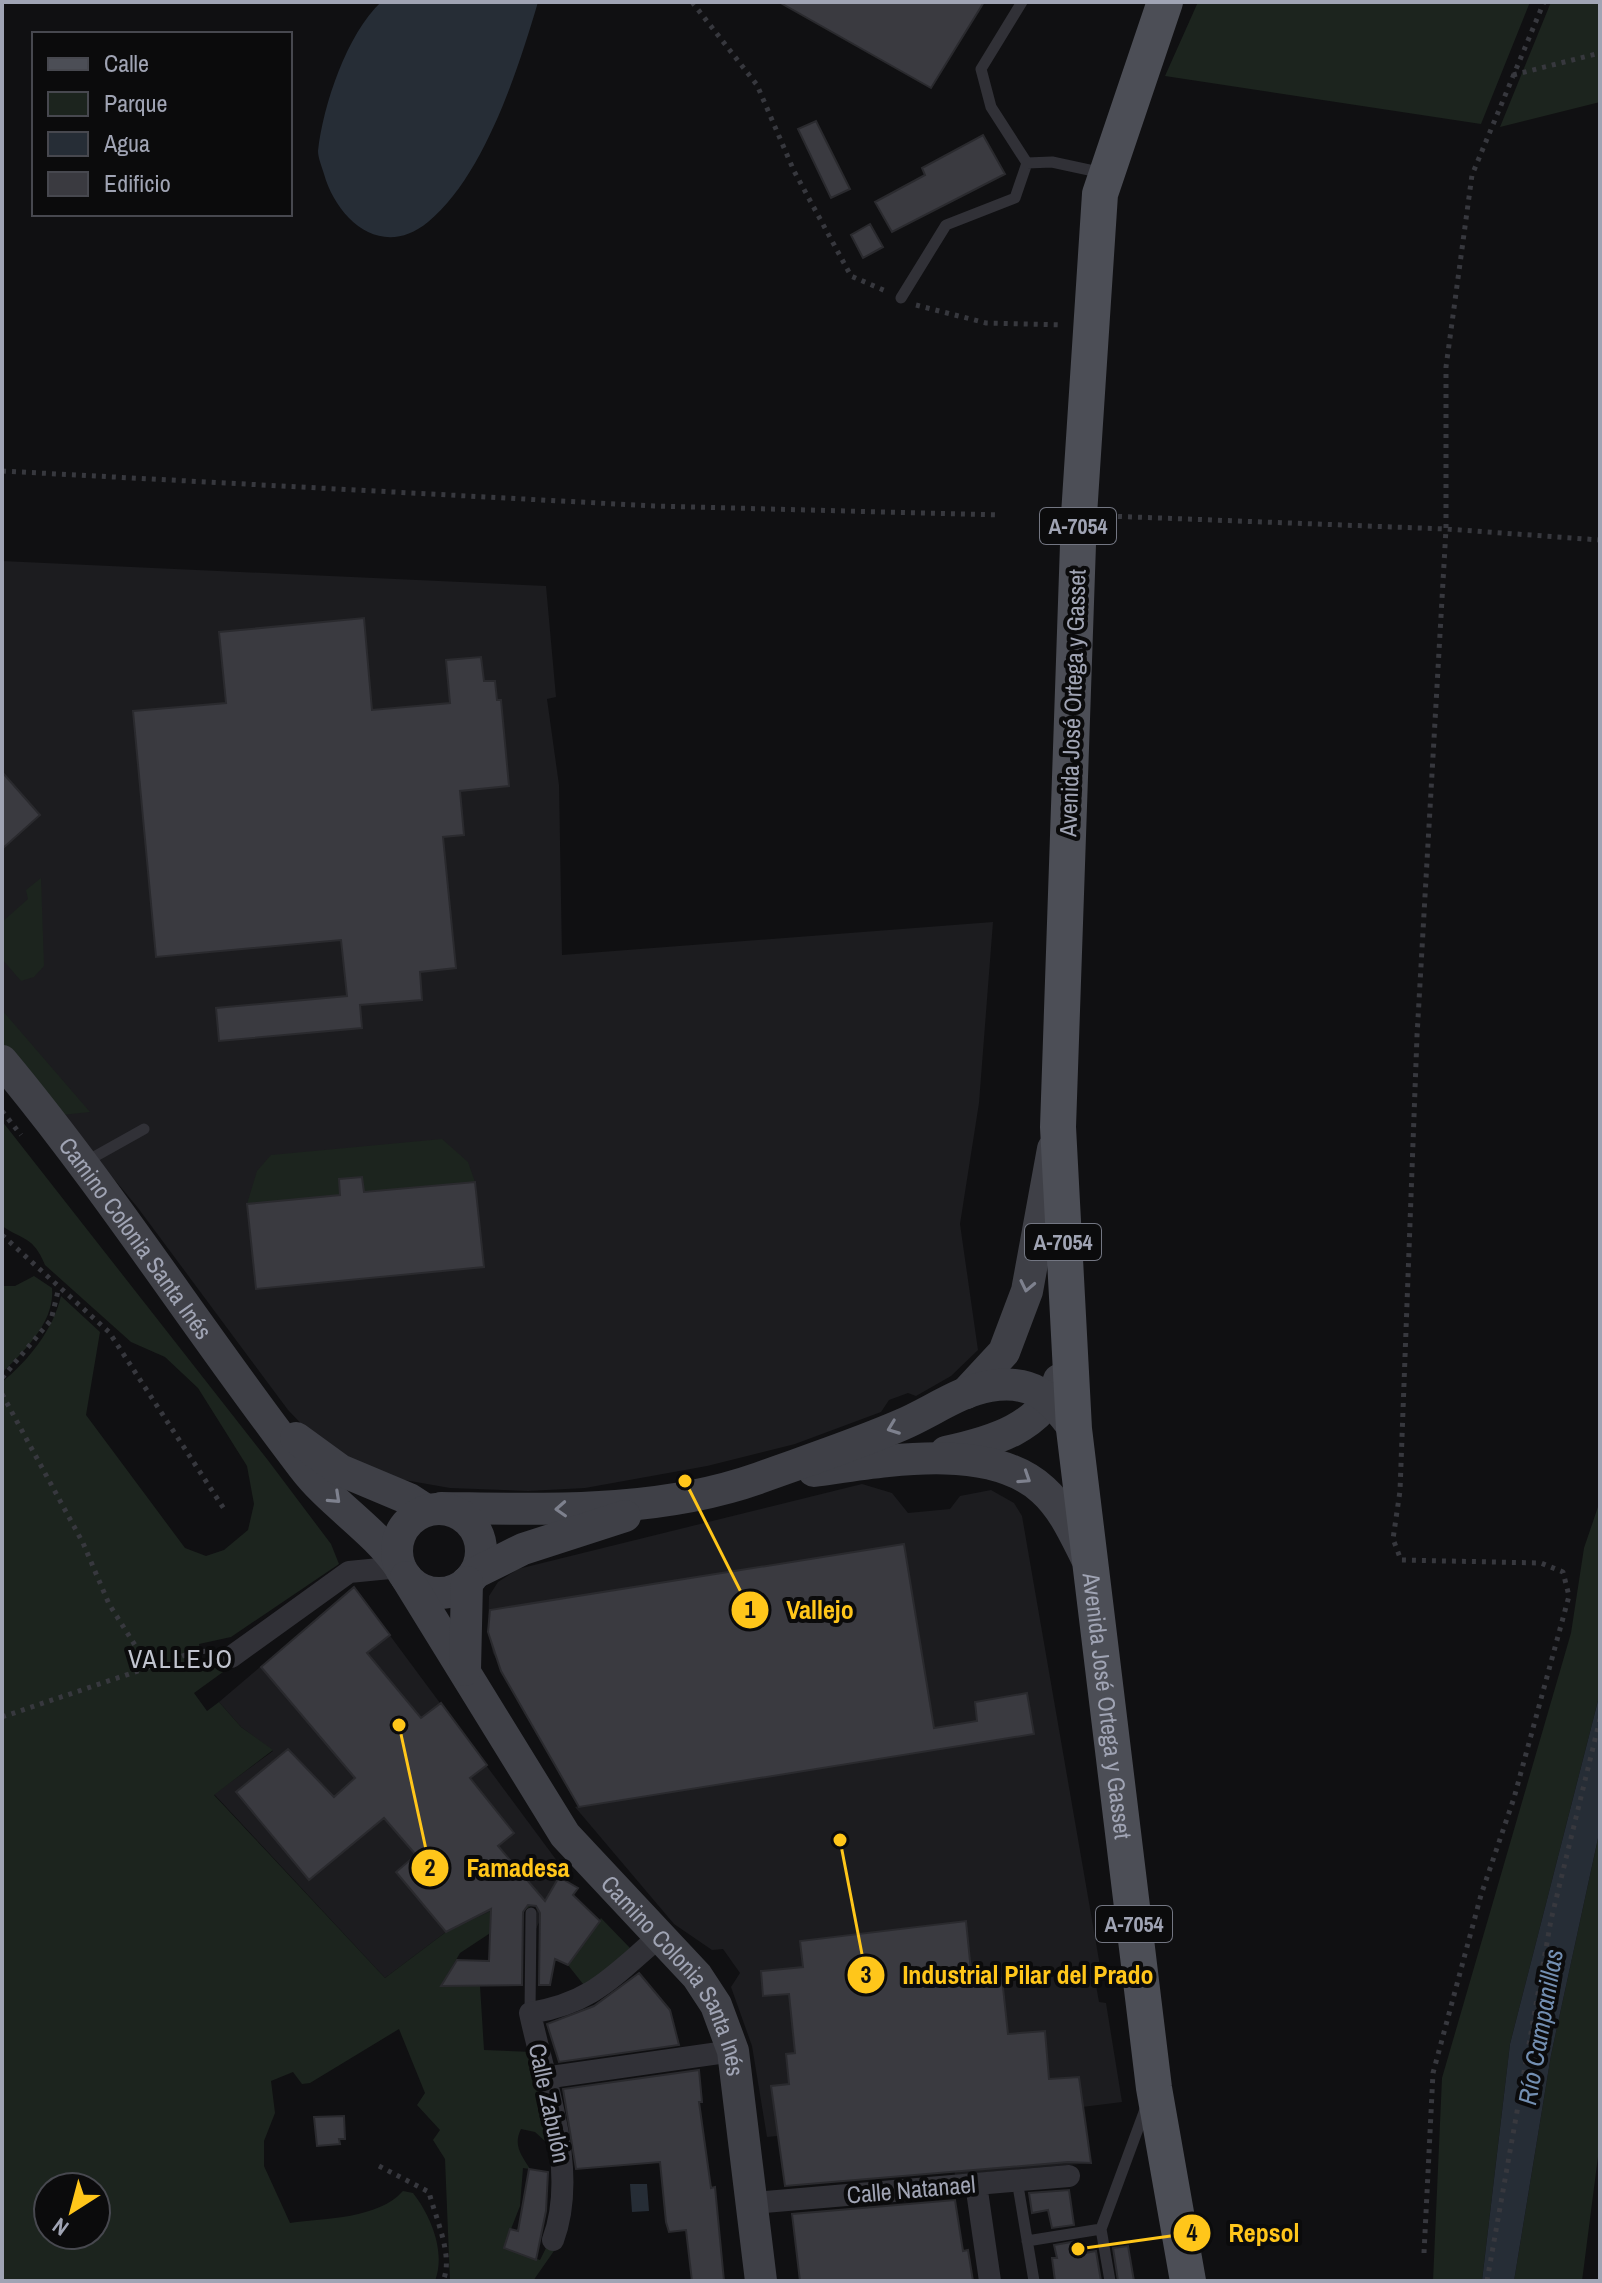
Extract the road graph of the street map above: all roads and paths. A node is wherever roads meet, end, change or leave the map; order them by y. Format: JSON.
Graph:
{"nodes":[{"id":1,"x":692,"y":2,"type":"edge"},
{"id":2,"x":1022,"y":2,"type":"edge"},
{"id":3,"x":1165,"y":2,"type":"edge"},
{"id":4,"x":1544,"y":2,"type":"edge"},
{"id":5,"x":1600,"y":53,"type":"edge"},
{"id":6,"x":1513,"y":75,"type":"junction"},
{"id":7,"x":1027,"y":163,"type":"junction"},
{"id":8,"x":1107,"y":174,"type":"junction"},
{"id":9,"x":901,"y":298,"type":"junction"},
{"id":10,"x":1092,"y":322,"type":"junction"},
{"id":11,"x":2,"y":471,"type":"edge"},
{"id":12,"x":1000,"y":515,"type":"dead end"},
{"id":13,"x":1079,"y":515,"type":"junction"},
{"id":14,"x":1446,"y":529,"type":"junction"},
{"id":15,"x":1600,"y":540,"type":"edge"},
{"id":16,"x":2,"y":1061,"type":"edge"},
{"id":17,"x":1058,"y":1127,"type":"junction"},
{"id":18,"x":144,"y":1129,"type":"dead end"},
{"id":19,"x":85,"y":1162,"type":"junction"},
{"id":20,"x":2,"y":1235,"type":"edge"},
{"id":21,"x":59,"y":1287,"type":"junction"},
{"id":22,"x":1069,"y":1356,"type":"junction"},
{"id":23,"x":2,"y":1378,"type":"edge"},
{"id":24,"x":2,"y":1394,"type":"edge"},
{"id":25,"x":964,"y":1395,"type":"junction"},
{"id":26,"x":1053,"y":1399,"type":"junction"},
{"id":27,"x":267,"y":1417,"type":"junction"},
{"id":28,"x":1074,"y":1429,"type":"junction"},
{"id":29,"x":916,"y":1459,"type":"junction"},
{"id":30,"x":755,"y":1479,"type":"junction"},
{"id":31,"x":667,"y":1502,"type":"junction"},
{"id":32,"x":434,"y":1509,"type":"junction"},
{"id":33,"x":226,"y":1512,"type":"dead end"},
{"id":34,"x":1091,"y":1565,"type":"junction"},
{"id":35,"x":403,"y":1572,"type":"junction"},
{"id":36,"x":471,"y":1578,"type":"junction"},
{"id":37,"x":231,"y":1657,"type":"joint"},
{"id":38,"x":150,"y":1669,"type":"junction"},
{"id":39,"x":465,"y":1670,"type":"junction"},
{"id":40,"x":2,"y":1717,"type":"edge"},
{"id":41,"x":1600,"y":1719,"type":"edge"},
{"id":42,"x":531,"y":1913,"type":"dead end"},
{"id":43,"x":660,"y":1936,"type":"junction"},
{"id":44,"x":530,"y":2013,"type":"junction"},
{"id":45,"x":733,"y":2051,"type":"junction"},
{"id":46,"x":544,"y":2078,"type":"junction"},
{"id":47,"x":1154,"y":2088,"type":"junction"},
{"id":48,"x":379,"y":2166,"type":"dead end"},
{"id":49,"x":1069,"y":2176,"type":"dead end"},
{"id":50,"x":1017,"y":2180,"type":"junction"},
{"id":51,"x":976,"y":2184,"type":"junction"},
{"id":52,"x":753,"y":2203,"type":"junction"},
{"id":53,"x":1101,"y":2229,"type":"junction"},
{"id":54,"x":553,"y":2240,"type":"dead end"},
{"id":55,"x":1027,"y":2241,"type":"junction"},
{"id":56,"x":1424,"y":2253,"type":"dead end"},
{"id":57,"x":443,"y":2281,"type":"edge"},
{"id":58,"x":761,"y":2281,"type":"edge"},
{"id":59,"x":990,"y":2281,"type":"edge"},
{"id":60,"x":1034,"y":2281,"type":"edge"},
{"id":61,"x":1110,"y":2281,"type":"edge"},
{"id":62,"x":1188,"y":2281,"type":"edge"},
{"id":63,"x":1487,"y":2281,"type":"edge"}],
"edges":[{"from":1,"to":9,"type":"path"},
{"from":2,"to":7,"type":"lane"},
{"from":3,"to":8,"type":"main road","name":"Avenida José Ortega y Gasset","number":"A-7054"},
{"from":4,"to":6,"type":"path"},
{"from":5,"to":6,"type":"path"},
{"from":6,"to":14,"type":"path"},
{"from":7,"to":8,"type":"lane"},
{"from":7,"to":9,"type":"lane"},
{"from":8,"to":10,"type":"main road","name":"Avenida José Ortega y Gasset","number":"A-7054"},
{"from":9,"to":10,"type":"path"},
{"from":10,"to":13,"type":"main road","name":"Avenida José Ortega y Gasset","number":"A-7054"},
{"from":11,"to":12,"type":"path"},
{"from":13,"to":14,"type":"path"},
{"from":13,"to":17,"type":"main road","name":"Avenida José Ortega y Gasset","number":"A-7054"},
{"from":14,"to":15,"type":"path"},
{"from":14,"to":56,"type":"path"},
{"from":16,"to":19,"type":"main road","name":"Camino Colonia Santa Inés"},
{"from":17,"to":22,"type":"main road","name":"Avenida José Ortega y Gasset","number":"A-7054"},
{"from":17,"to":25,"type":"main road","name":"Avenida José Ortega y Gasset","number":"A-7054","one_way":true},
{"from":18,"to":19,"type":"lane"},
{"from":19,"to":27,"type":"main road","name":"Camino Colonia Santa Inés"},
{"from":20,"to":21,"type":"path"},
{"from":21,"to":23,"type":"path"},
{"from":21,"to":33,"type":"path"},
{"from":22,"to":26,"type":"main road","name":"Camino Colonia Santa Inés"},
{"from":22,"to":28,"type":"main road","name":"Avenida José Ortega y Gasset","number":"A-7054"},
{"from":24,"to":38,"type":"path"},
{"from":25,"to":26,"type":"main road","name":"Camino Colonia Santa Inés"},
{"from":25,"to":30,"type":"main road","name":"Camino Colonia Santa Inés","one_way":true},
{"from":26,"to":28,"type":"main road"},
{"from":26,"to":29,"type":"main road","name":"Camino Colonia Santa Inés"},
{"from":27,"to":32,"type":"main road","name":"Camino Colonia Santa Inés"},
{"from":27,"to":35,"type":"main road","name":"Camino Colonia Santa Inés","one_way":true},
{"from":28,"to":34,"type":"main road","name":"Avenida José Ortega y Gasset","number":"A-7054"},
{"from":29,"to":30,"type":"main road","name":"Camino Colonia Santa Inés"},
{"from":29,"to":34,"type":"main road","name":"Camino Colonia Santa Inés","one_way":true},
{"from":30,"to":31,"type":"main road","name":"Camino Colonia Santa Inés"},
{"from":31,"to":32,"type":"main road","name":"Camino Colonia Santa Inés","one_way":true},
{"from":31,"to":36,"type":"main road","name":"Camino Colonia Santa Inés"},
{"from":32,"to":35,"type":"main road"},
{"from":32,"to":36,"type":"main road"},
{"from":34,"to":47,"type":"main road","name":"Avenida José Ortega y Gasset","number":"A-7054"},
{"from":35,"to":36,"type":"main road"},
{"from":35,"to":37,"type":"street"},
{"from":35,"to":39,"type":"main road","name":"Camino Colonia Santa Inés"},
{"from":36,"to":39,"type":"main road"},
{"from":37,"to":38,"type":"path"},
{"from":38,"to":40,"type":"path"},
{"from":39,"to":43,"type":"main road","name":"Camino Colonia Santa Inés"},
{"from":41,"to":63,"type":"path"},
{"from":42,"to":44,"type":"lane"},
{"from":43,"to":44,"type":"street"},
{"from":43,"to":45,"type":"main road","name":"Camino Colonia Santa Inés"},
{"from":44,"to":46,"type":"street","name":"Calle Zabulón"},
{"from":45,"to":46,"type":"street"},
{"from":45,"to":52,"type":"main road","name":"Camino Colonia Santa Inés"},
{"from":46,"to":54,"type":"street","name":"Calle Zabulón"},
{"from":47,"to":53,"type":"lane"},
{"from":47,"to":62,"type":"main road","name":"Avenida José Ortega y Gasset","number":"A-7054"},
{"from":48,"to":57,"type":"path"},
{"from":49,"to":50,"type":"street","name":"Calle Natanael"},
{"from":50,"to":51,"type":"street","name":"Calle Natanael"},
{"from":50,"to":55,"type":"lane"},
{"from":51,"to":52,"type":"street","name":"Calle Natanael"},
{"from":51,"to":59,"type":"street"},
{"from":52,"to":58,"type":"main road","name":"Camino Colonia Santa Inés"},
{"from":53,"to":55,"type":"lane"},
{"from":53,"to":61,"type":"lane"},
{"from":55,"to":60,"type":"lane"}]}
